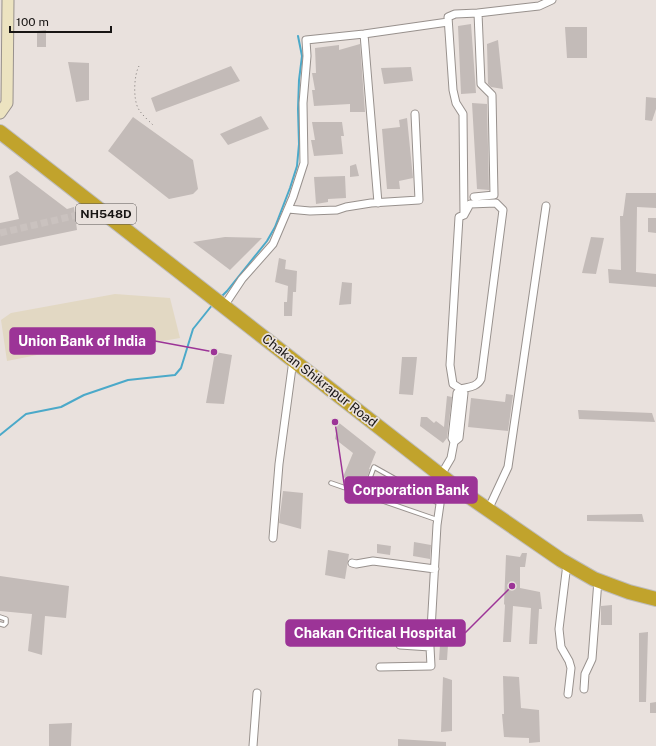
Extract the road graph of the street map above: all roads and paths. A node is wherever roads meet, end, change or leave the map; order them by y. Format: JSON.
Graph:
{"nodes":[{"id":1,"x":8,"y":0,"type":"edge"},
{"id":2,"x":552,"y":0,"type":"edge"},
{"id":3,"x":478,"y":13,"type":"junction"},
{"id":4,"x":448,"y":22,"type":"junction"},
{"id":5,"x":364,"y":34,"type":"junction"},
{"id":6,"x":139,"y":66,"type":"dead end"},
{"id":7,"x":0,"y":113,"type":"edge"},
{"id":8,"x":415,"y":114,"type":"dead end"},
{"id":9,"x":153,"y":125,"type":"dead end"},
{"id":10,"x":0,"y":132,"type":"edge"},
{"id":11,"x":474,"y":197,"type":"dead end"},
{"id":12,"x":378,"y":203,"type":"junction"},
{"id":13,"x":546,"y":206,"type":"dead end"},
{"id":14,"x":288,"y":209,"type":"junction"},
{"id":15,"x":464,"y":215,"type":"junction"},
{"id":16,"x":219,"y":302,"type":"junction"},
{"id":17,"x":293,"y":360,"type":"junction"},
{"id":18,"x":461,"y":389,"type":"junction"},
{"id":19,"x":441,"y":475,"type":"junction"},
{"id":20,"x":331,"y":483,"type":"dead end"},
{"id":21,"x":364,"y":494,"type":"junction"},
{"id":22,"x":440,"y":504,"type":"junction"},
{"id":23,"x":488,"y":510,"type":"junction"},
{"id":24,"x":438,"y":520,"type":"junction"},
{"id":25,"x":273,"y":538,"type":"dead end"},
{"id":26,"x":352,"y":563,"type":"dead end"},
{"id":27,"x":567,"y":564,"type":"junction"},
{"id":28,"x":435,"y":569,"type":"junction"},
{"id":29,"x":598,"y":580,"type":"junction"},
{"id":30,"x":656,"y":599,"type":"edge"},
{"id":31,"x":0,"y":617,"type":"edge"},
{"id":32,"x":0,"y":624,"type":"edge"},
{"id":33,"x":400,"y":645,"type":"dead end"},
{"id":34,"x":430,"y":647,"type":"junction"},
{"id":35,"x":380,"y":667,"type":"dead end"},
{"id":36,"x":584,"y":689,"type":"dead end"},
{"id":37,"x":257,"y":693,"type":"dead end"},
{"id":38,"x":568,"y":694,"type":"dead end"},
{"id":39,"x":253,"y":746,"type":"edge"}],
"edges":[{"from":1,"to":7,"type":"main road"},
{"from":2,"to":3,"type":"street"},
{"from":3,"to":4,"type":"street"},
{"from":3,"to":11,"type":"street"},
{"from":4,"to":5,"type":"street"},
{"from":4,"to":15,"type":"street"},
{"from":5,"to":12,"type":"street"},
{"from":5,"to":14,"type":"street"},
{"from":6,"to":9,"type":"path"},
{"from":8,"to":12,"type":"street"},
{"from":10,"to":16,"type":"highway","name":"Chakan Shikrapur Road","number":"NH548D"},
{"from":12,"to":14,"type":"street"},
{"from":13,"to":23,"type":"street"},
{"from":14,"to":16,"type":"street"},
{"from":15,"to":18,"type":"street"},
{"from":15,"to":18,"type":"street"},
{"from":16,"to":17,"type":"highway","name":"Chakan Shikrapur Road","number":"NH548D"},
{"from":17,"to":19,"type":"highway","name":"Chakan Shikrapur Road","number":"NH548D"},
{"from":17,"to":25,"type":"street"},
{"from":18,"to":19,"type":"street"},
{"from":19,"to":22,"type":"street"},
{"from":19,"to":23,"type":"highway","name":"Chakan Shikrapur Road","number":"NH548D"},
{"from":20,"to":21,"type":"lane"},
{"from":21,"to":22,"type":"lane"},
{"from":21,"to":24,"type":"lane"},
{"from":22,"to":24,"type":"street"},
{"from":23,"to":27,"type":"highway","name":"Chakan Shikrapur Road","number":"NH548D"},
{"from":24,"to":28,"type":"street"},
{"from":26,"to":28,"type":"street"},
{"from":27,"to":29,"type":"highway","name":"Chakan Shikrapur Road","number":"NH548D"},
{"from":27,"to":38,"type":"street"},
{"from":28,"to":34,"type":"street"},
{"from":29,"to":30,"type":"highway","name":"Chakan Shikrapur Road","number":"NH548D"},
{"from":29,"to":36,"type":"street"},
{"from":31,"to":32,"type":"lane"},
{"from":33,"to":34,"type":"street"},
{"from":34,"to":35,"type":"street"},
{"from":37,"to":39,"type":"street"}]}
